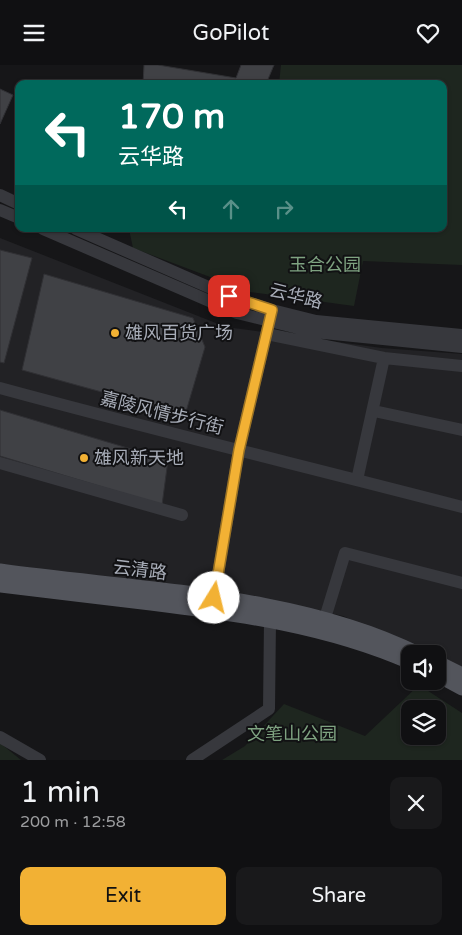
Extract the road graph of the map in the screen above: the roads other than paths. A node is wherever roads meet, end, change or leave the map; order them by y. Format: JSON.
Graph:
{"nodes":[{"id":1,"x":0,"y":195,"type":"edge"},
{"id":2,"x":15,"y":202,"type":"edge"},
{"id":3,"x":0,"y":210,"type":"edge"},
{"id":4,"x":15,"y":216,"type":"edge"},
{"id":5,"x":50,"y":232,"type":"edge"},
{"id":6,"x":83,"y":232,"type":"edge"},
{"id":7,"x":269,"y":321,"type":"junction"},
{"id":8,"x":462,"y":335,"type":"edge"},
{"id":9,"x":462,"y":347,"type":"edge"},
{"id":10,"x":384,"y":358,"type":"junction"},
{"id":11,"x":462,"y":366,"type":"edge"},
{"id":12,"x":0,"y":388,"type":"edge"},
{"id":13,"x":374,"y":411,"type":"junction"},
{"id":14,"x":462,"y":430,"type":"edge"},
{"id":15,"x":239,"y":450,"type":"junction"},
{"id":16,"x":0,"y":463,"type":"edge"},
{"id":17,"x":357,"y":480,"type":"junction"},
{"id":18,"x":462,"y":507,"type":"edge"},
{"id":19,"x":182,"y":515,"type":"dead end"},
{"id":20,"x":0,"y":571,"type":"edge"},
{"id":21,"x":462,"y":583,"type":"edge"},
{"id":22,"x":0,"y":585,"type":"edge"},
{"id":23,"x":214,"y":598,"type":"junction"},
{"id":24,"x":325,"y":618,"type":"junction"},
{"id":25,"x":270,"y":620,"type":"junction"},
{"id":26,"x":401,"y":647,"type":"edge"},
{"id":27,"x":401,"y":658,"type":"edge"},
{"id":28,"x":446,"y":667,"type":"edge"},
{"id":29,"x":462,"y":675,"type":"edge"},
{"id":30,"x":446,"y":679,"type":"edge"},
{"id":31,"x":462,"y":688,"type":"edge"},
{"id":32,"x":0,"y":737,"type":"edge"},
{"id":33,"x":40,"y":760,"type":"edge"},
{"id":34,"x":192,"y":760,"type":"edge"}],
"edges":[{"from":1,"to":2,"type":"street"},
{"from":3,"to":4,"type":"street"},
{"from":5,"to":7,"type":"street"},
{"from":6,"to":7,"type":"street","name":"云华路"},
{"from":7,"to":8,"type":"street","name":"云华路"},
{"from":7,"to":9,"type":"street"},
{"from":7,"to":10,"type":"street"},
{"from":7,"to":15,"type":"street"},
{"from":10,"to":11,"type":"street"},
{"from":10,"to":13,"type":"street"},
{"from":12,"to":15,"type":"street","name":"嘉陵风情步行街"},
{"from":13,"to":14,"type":"street"},
{"from":13,"to":17,"type":"street"},
{"from":15,"to":17,"type":"street","name":"嘉陵风情步行街"},
{"from":15,"to":23,"type":"street"},
{"from":16,"to":19,"type":"street"},
{"from":17,"to":18,"type":"street","name":"嘉陵风情步行街"},
{"from":20,"to":23,"type":"main road","name":"云清路"},
{"from":21,"to":24,"type":"street"},
{"from":22,"to":25,"type":"main road"},
{"from":23,"to":24,"type":"main road","name":"云清路"},
{"from":24,"to":26,"type":"main road","name":"云清路"},
{"from":25,"to":27,"type":"main road"},
{"from":25,"to":34,"type":"street"},
{"from":28,"to":29,"type":"main road"},
{"from":30,"to":31,"type":"main road"},
{"from":32,"to":33,"type":"street"}]}
